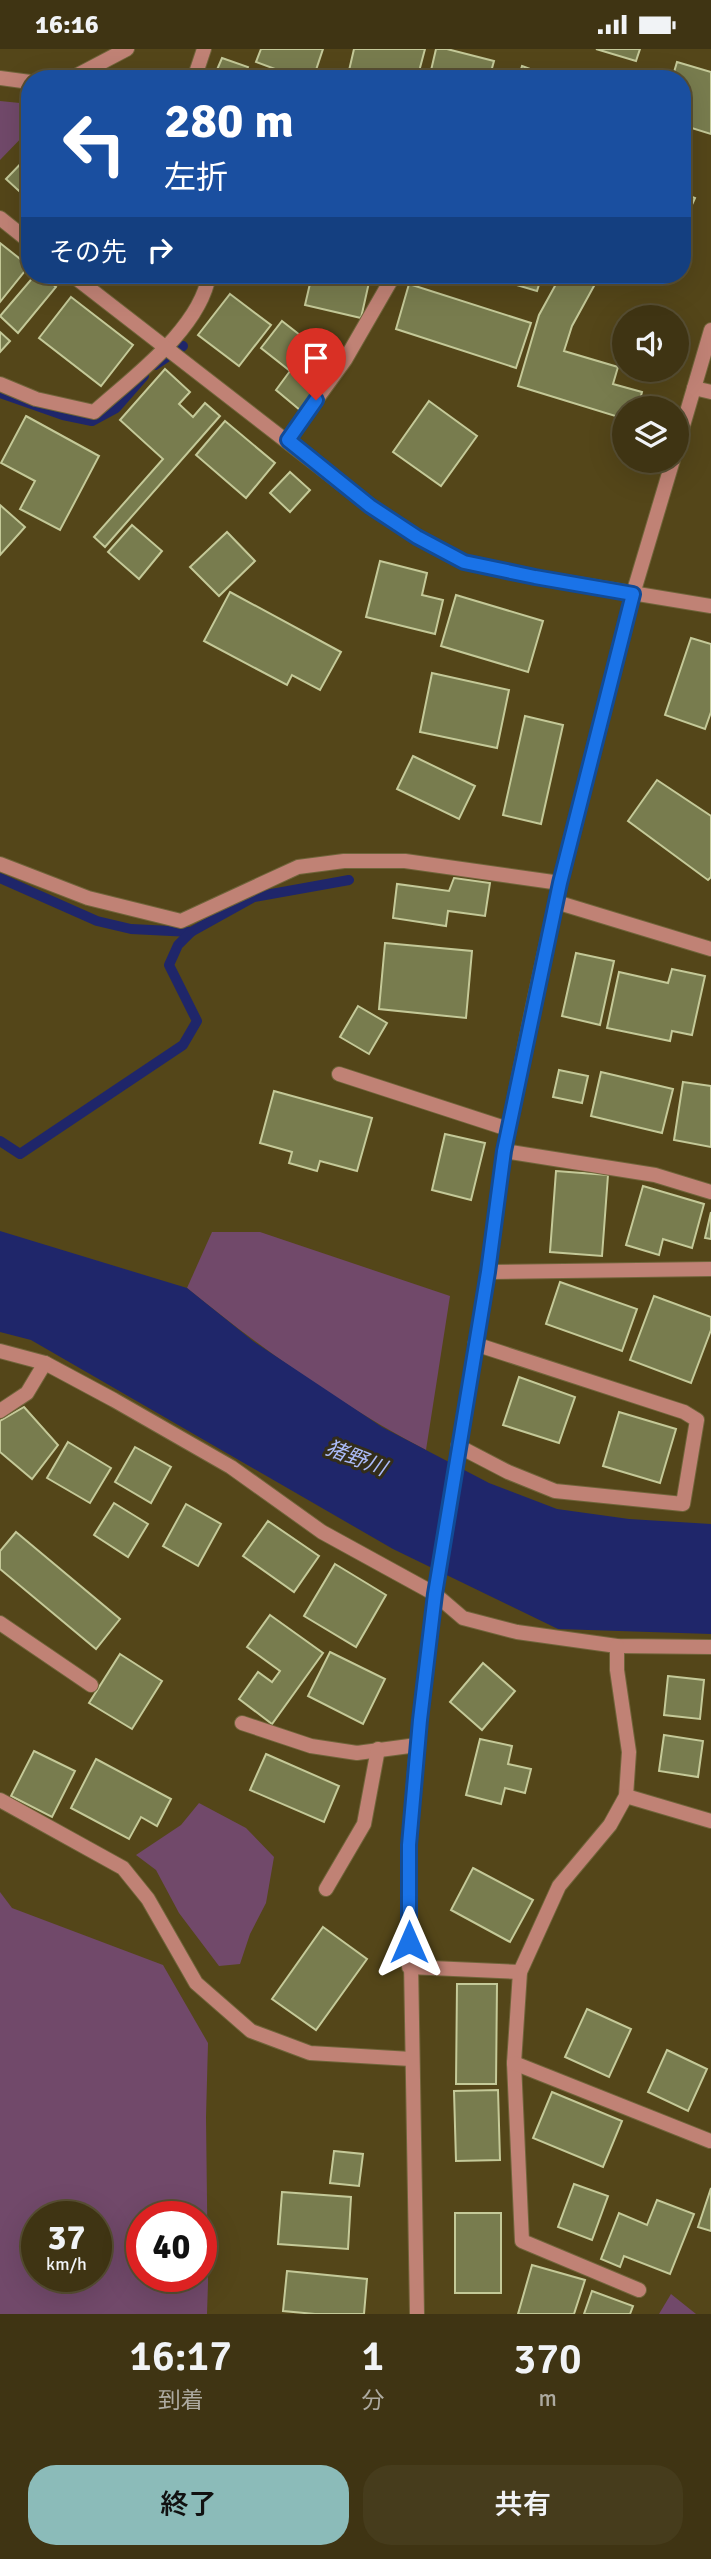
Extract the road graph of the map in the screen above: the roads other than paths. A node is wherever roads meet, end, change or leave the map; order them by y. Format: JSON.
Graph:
{"nodes":[{"id":1,"x":127,"y":49,"type":"edge"},
{"id":2,"x":204,"y":49,"type":"edge"},
{"id":3,"x":87,"y":70,"type":"edge"},
{"id":4,"x":197,"y":70,"type":"edge"},
{"id":5,"x":0,"y":78,"type":"edge"},
{"id":6,"x":21,"y":81,"type":"edge"},
{"id":7,"x":0,"y":218,"type":"edge"},
{"id":8,"x":21,"y":235,"type":"edge"},
{"id":9,"x":84,"y":284,"type":"edge"},
{"id":10,"x":208,"y":284,"type":"edge"},
{"id":11,"x":389,"y":284,"type":"edge"},
{"id":12,"x":711,"y":330,"type":"edge"},
{"id":13,"x":166,"y":347,"type":"junction"},
{"id":14,"x":0,"y":384,"type":"edge"},
{"id":15,"x":694,"y":388,"type":"junction"},
{"id":16,"x":711,"y":392,"type":"edge"},
{"id":17,"x":689,"y":405,"type":"edge"},
{"id":18,"x":288,"y":440,"type":"junction"},
{"id":19,"x":669,"y":473,"type":"edge"},
{"id":20,"x":633,"y":594,"type":"junction"},
{"id":21,"x":711,"y":606,"type":"edge"},
{"id":22,"x":0,"y":864,"type":"edge"},
{"id":23,"x":560,"y":883,"type":"junction"},
{"id":24,"x":556,"y":902,"type":"junction"},
{"id":25,"x":711,"y":949,"type":"edge"},
{"id":26,"x":339,"y":1074,"type":"dead end"},
{"id":27,"x":508,"y":1129,"type":"junction"},
{"id":28,"x":504,"y":1151,"type":"junction"},
{"id":29,"x":711,"y":1192,"type":"edge"},
{"id":30,"x":711,"y":1269,"type":"edge"},
{"id":31,"x":488,"y":1272,"type":"junction"},
{"id":32,"x":475,"y":1344,"type":"junction"},
{"id":33,"x":0,"y":1351,"type":"edge"},
{"id":34,"x":45,"y":1363,"type":"junction"},
{"id":35,"x":0,"y":1411,"type":"edge"},
{"id":36,"x":457,"y":1450,"type":"junction"},
{"id":37,"x":435,"y":1594,"type":"junction"},
{"id":38,"x":0,"y":1623,"type":"edge"},
{"id":39,"x":617,"y":1646,"type":"junction"},
{"id":40,"x":711,"y":1647,"type":"edge"},
{"id":41,"x":91,"y":1685,"type":"dead end"},
{"id":42,"x":242,"y":1723,"type":"dead end"},
{"id":43,"x":417,"y":1745,"type":"junction"},
{"id":44,"x":378,"y":1749,"type":"junction"},
{"id":45,"x":626,"y":1796,"type":"junction"},
{"id":46,"x":0,"y":1800,"type":"edge"},
{"id":47,"x":711,"y":1821,"type":"edge"},
{"id":48,"x":326,"y":1889,"type":"dead end"},
{"id":49,"x":409,"y":1967,"type":"junction"},
{"id":50,"x":520,"y":1972,"type":"junction"},
{"id":51,"x":411,"y":2059,"type":"junction"},
{"id":52,"x":514,"y":2063,"type":"junction"},
{"id":53,"x":710,"y":2141,"type":"edge"},
{"id":54,"x":639,"y":2290,"type":"dead end"},
{"id":55,"x":417,"y":2314,"type":"edge"}],
"edges":[{"from":1,"to":3,"type":"street"},
{"from":2,"to":4,"type":"street"},
{"from":5,"to":6,"type":"street"},
{"from":7,"to":8,"type":"street"},
{"from":9,"to":13,"type":"street"},
{"from":10,"to":13,"type":"street"},
{"from":11,"to":18,"type":"street"},
{"from":12,"to":15,"type":"street"},
{"from":13,"to":14,"type":"street"},
{"from":13,"to":18,"type":"street"},
{"from":15,"to":16,"type":"street"},
{"from":15,"to":17,"type":"street"},
{"from":18,"to":20,"type":"street"},
{"from":19,"to":20,"type":"street"},
{"from":20,"to":21,"type":"street"},
{"from":20,"to":23,"type":"street"},
{"from":22,"to":23,"type":"street"},
{"from":23,"to":24,"type":"street"},
{"from":24,"to":25,"type":"street"},
{"from":24,"to":27,"type":"street"},
{"from":26,"to":27,"type":"street"},
{"from":27,"to":28,"type":"street"},
{"from":28,"to":29,"type":"street"},
{"from":28,"to":31,"type":"street"},
{"from":30,"to":31,"type":"street"},
{"from":31,"to":32,"type":"street"},
{"from":32,"to":36,"type":"street"},
{"from":32,"to":36,"type":"street"},
{"from":33,"to":34,"type":"street"},
{"from":34,"to":35,"type":"street"},
{"from":34,"to":37,"type":"street"},
{"from":36,"to":37,"type":"street"},
{"from":37,"to":39,"type":"street"},
{"from":37,"to":43,"type":"street"},
{"from":38,"to":41,"type":"street"},
{"from":39,"to":40,"type":"street"},
{"from":39,"to":45,"type":"street"},
{"from":42,"to":44,"type":"street"},
{"from":43,"to":44,"type":"street"},
{"from":43,"to":49,"type":"street"},
{"from":44,"to":48,"type":"street"},
{"from":45,"to":47,"type":"street"},
{"from":45,"to":50,"type":"street"},
{"from":46,"to":51,"type":"street"},
{"from":49,"to":50,"type":"street"},
{"from":49,"to":51,"type":"street"},
{"from":50,"to":52,"type":"street"},
{"from":51,"to":55,"type":"street"},
{"from":52,"to":53,"type":"street"},
{"from":52,"to":54,"type":"street"}]}
